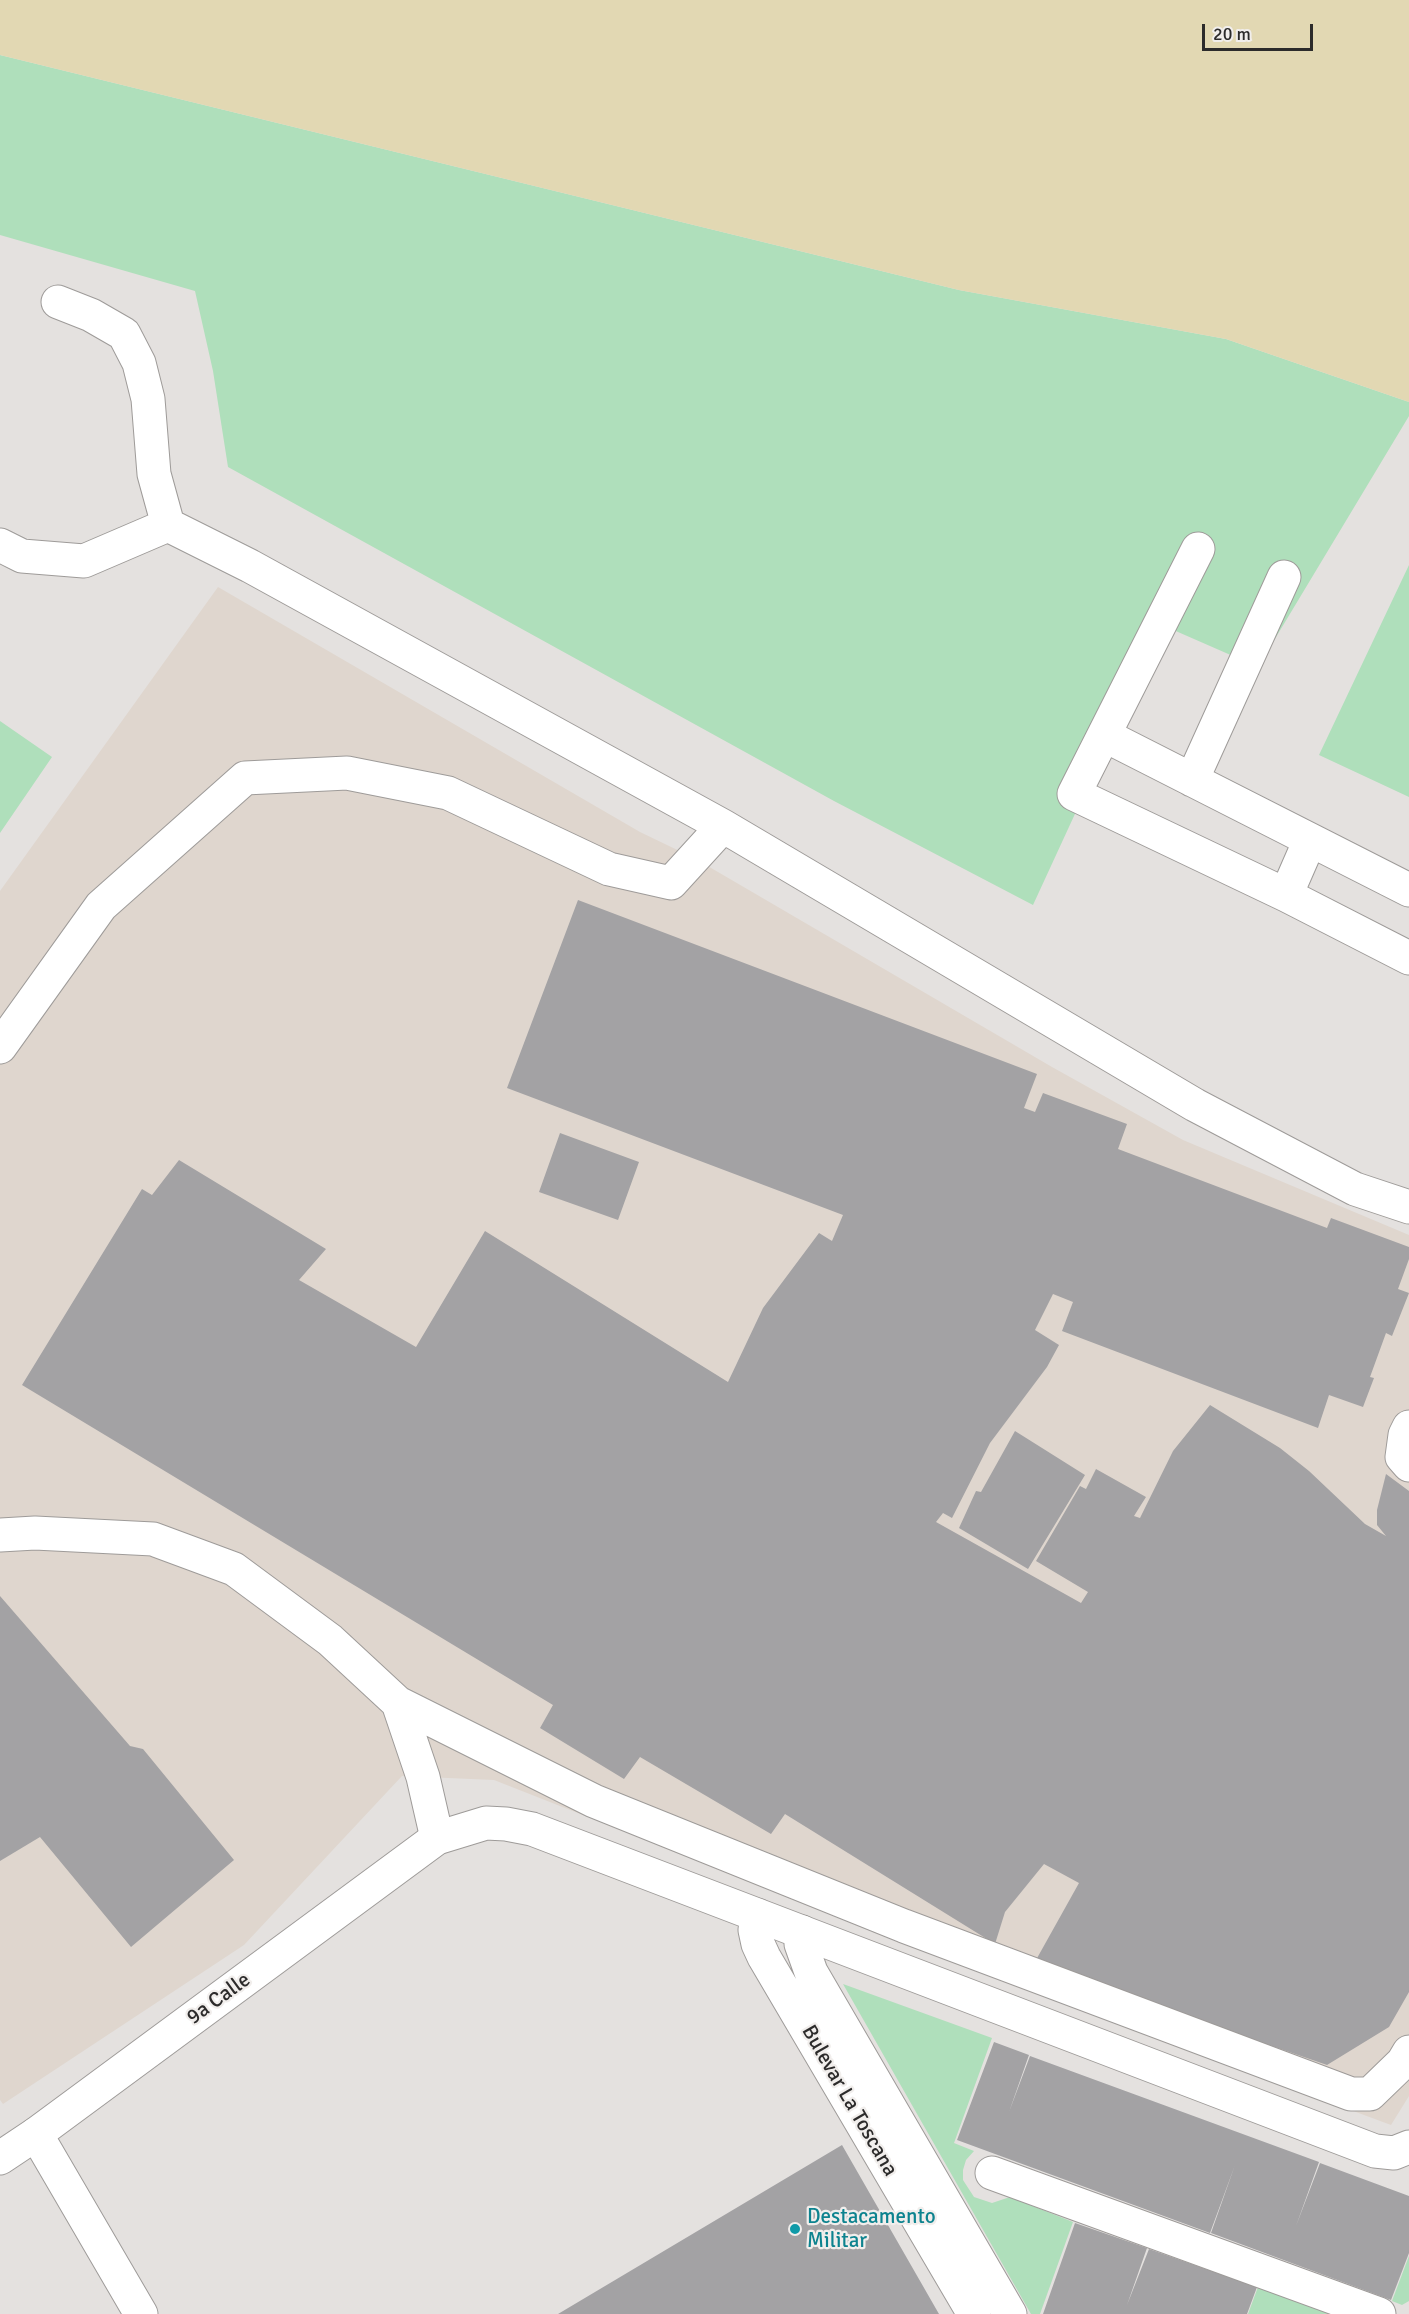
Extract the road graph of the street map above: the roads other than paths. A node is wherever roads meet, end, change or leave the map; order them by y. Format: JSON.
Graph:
{"nodes":[{"id":1,"x":58,"y":302,"type":"dead end"},
{"id":2,"x":168,"y":525,"type":"junction"},
{"id":3,"x":0,"y":545,"type":"edge"},
{"id":4,"x":1198,"y":549,"type":"dead end"},
{"id":5,"x":1284,"y":577,"type":"dead end"},
{"id":6,"x":1104,"y":735,"type":"junction"},
{"id":7,"x":1192,"y":780,"type":"junction"},
{"id":8,"x":723,"y":826,"type":"junction"},
{"id":9,"x":1310,"y":840,"type":"junction"},
{"id":10,"x":1409,"y":890,"type":"edge"},
{"id":11,"x":1286,"y":895,"type":"junction"},
{"id":12,"x":1409,"y":958,"type":"edge"},
{"id":13,"x":0,"y":1047,"type":"edge"},
{"id":14,"x":1409,"y":1207,"type":"edge"},
{"id":15,"x":1409,"y":1427,"type":"edge"},
{"id":16,"x":1409,"y":1465,"type":"edge"},
{"id":17,"x":0,"y":1535,"type":"edge"},
{"id":18,"x":398,"y":1703,"type":"junction"},
{"id":19,"x":437,"y":1838,"type":"junction"},
{"id":20,"x":757,"y":1916,"type":"junction"},
{"id":21,"x":802,"y":1932,"type":"junction"},
{"id":22,"x":1409,"y":2052,"type":"edge"},
{"id":23,"x":36,"y":2134,"type":"junction"},
{"id":24,"x":1409,"y":2147,"type":"edge"},
{"id":25,"x":0,"y":2158,"type":"edge"},
{"id":26,"x":992,"y":2173,"type":"dead end"},
{"id":27,"x":141,"y":2314,"type":"edge"},
{"id":28,"x":974,"y":2314,"type":"edge"},
{"id":29,"x":1010,"y":2314,"type":"edge"},
{"id":30,"x":1379,"y":2314,"type":"edge"}],
"edges":[{"from":1,"to":2,"type":"main road"},
{"from":2,"to":3,"type":"main road"},
{"from":2,"to":8,"type":"main road"},
{"from":4,"to":6,"type":"main road"},
{"from":5,"to":7,"type":"main road"},
{"from":6,"to":7,"type":"main road"},
{"from":6,"to":11,"type":"main road"},
{"from":7,"to":9,"type":"main road"},
{"from":8,"to":13,"type":"main road"},
{"from":8,"to":14,"type":"main road"},
{"from":9,"to":10,"type":"main road"},
{"from":9,"to":11,"type":"main road"},
{"from":11,"to":12,"type":"main road"},
{"from":15,"to":16,"type":"main road"},
{"from":17,"to":18,"type":"main road"},
{"from":18,"to":19,"type":"main road"},
{"from":18,"to":22,"type":"main road"},
{"from":19,"to":20,"type":"main road"},
{"from":19,"to":23,"type":"main road","name":"9a Calle"},
{"from":20,"to":21,"type":"main road"},
{"from":20,"to":28,"type":"main road","name":"Bulevar La Toscana"},
{"from":21,"to":24,"type":"main road"},
{"from":21,"to":29,"type":"main road","name":"Bulevar La Toscana"},
{"from":23,"to":25,"type":"main road","name":"9a Calle"},
{"from":23,"to":27,"type":"main road"},
{"from":26,"to":30,"type":"main road"}]}
